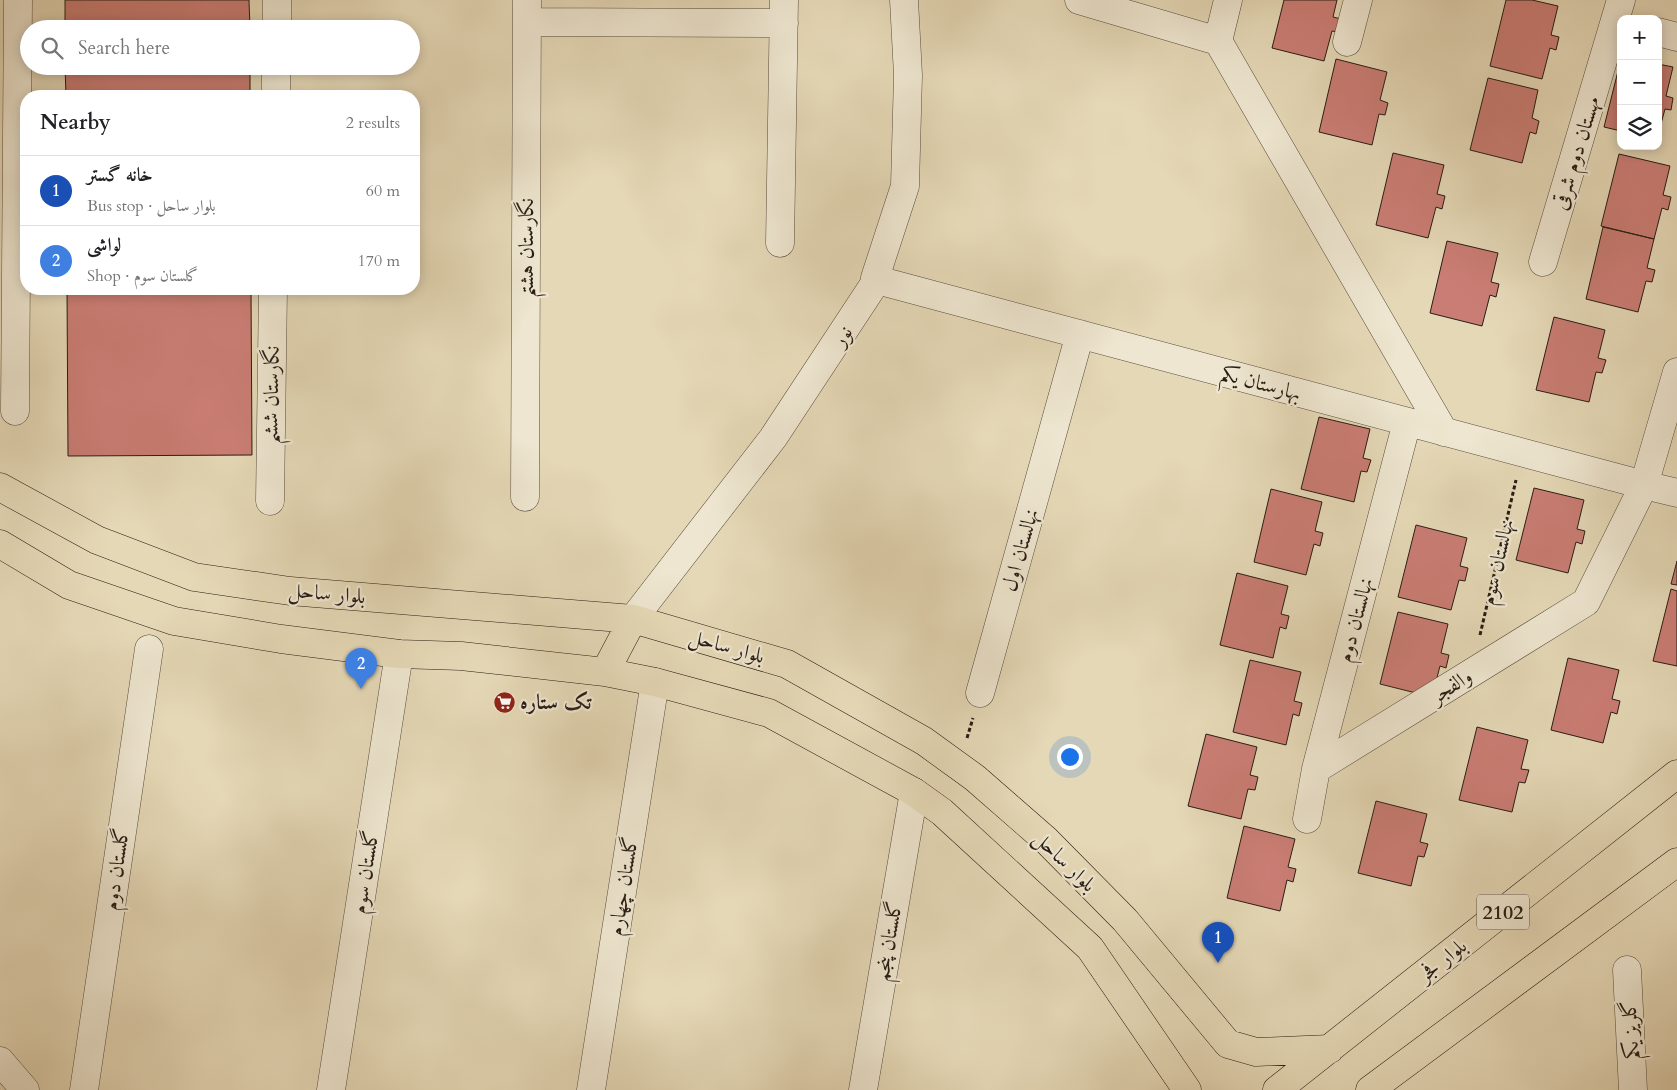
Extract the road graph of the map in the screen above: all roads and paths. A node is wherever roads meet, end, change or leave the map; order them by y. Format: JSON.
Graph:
{"nodes":[{"id":1,"x":18,"y":0,"type":"edge"},
{"id":2,"x":277,"y":0,"type":"edge"},
{"id":3,"x":904,"y":0,"type":"edge"},
{"id":4,"x":1080,"y":0,"type":"edge"},
{"id":5,"x":1228,"y":0,"type":"edge"},
{"id":6,"x":1358,"y":0,"type":"edge"},
{"id":7,"x":1615,"y":8,"type":"edge"},
{"id":8,"x":527,"y":11,"type":"edge"},
{"id":9,"x":784,"y":12,"type":"edge"},
{"id":10,"x":277,"y":20,"type":"edge"},
{"id":11,"x":1662,"y":33,"type":"edge"},
{"id":12,"x":1677,"y":37,"type":"edge"},
{"id":13,"x":1218,"y":41,"type":"junction"},
{"id":14,"x":1347,"y":42,"type":"dead end"},
{"id":15,"x":276,"y":75,"type":"edge"},
{"id":16,"x":276,"y":90,"type":"edge"},
{"id":17,"x":780,"y":243,"type":"dead end"},
{"id":18,"x":1543,"y":262,"type":"dead end"},
{"id":19,"x":877,"y":280,"type":"junction"},
{"id":20,"x":273,"y":295,"type":"edge"},
{"id":21,"x":1080,"y":334,"type":"junction"},
{"id":22,"x":1677,"y":372,"type":"edge"},
{"id":23,"x":15,"y":411,"type":"dead end"},
{"id":24,"x":1407,"y":422,"type":"junction"},
{"id":25,"x":1444,"y":432,"type":"junction"},
{"id":26,"x":1522,"y":453,"type":"junction"},
{"id":27,"x":1644,"y":485,"type":"junction"},
{"id":28,"x":0,"y":487,"type":"edge"},
{"id":29,"x":1677,"y":493,"type":"edge"},
{"id":30,"x":525,"y":497,"type":"dead end"},
{"id":31,"x":270,"y":501,"type":"dead end"},
{"id":32,"x":0,"y":544,"type":"edge"},
{"id":33,"x":633,"y":619,"type":"junction"},
{"id":34,"x":149,"y":649,"type":"dead end"},
{"id":35,"x":399,"y":654,"type":"junction"},
{"id":36,"x":605,"y":672,"type":"junction"},
{"id":37,"x":1472,"y":672,"type":"junction"},
{"id":38,"x":656,"y":682,"type":"junction"},
{"id":39,"x":980,"y":693,"type":"joint"},
{"id":40,"x":959,"y":766,"type":"junction"},
{"id":41,"x":1316,"y":769,"type":"junction"},
{"id":42,"x":1677,"y":774,"type":"edge"},
{"id":43,"x":914,"y":792,"type":"junction"},
{"id":44,"x":1307,"y":819,"type":"dead end"},
{"id":45,"x":1677,"y":862,"type":"edge"},
{"id":46,"x":1627,"y":970,"type":"dead end"},
{"id":47,"x":1330,"y":1049,"type":"junction"},
{"id":48,"x":0,"y":1061,"type":"edge"},
{"id":49,"x":25,"y":1090,"type":"edge"},
{"id":50,"x":84,"y":1090,"type":"edge"},
{"id":51,"x":331,"y":1090,"type":"edge"},
{"id":52,"x":591,"y":1090,"type":"edge"},
{"id":53,"x":863,"y":1090,"type":"edge"},
{"id":54,"x":1187,"y":1090,"type":"edge"},
{"id":55,"x":1277,"y":1090,"type":"edge"},
{"id":56,"x":1370,"y":1090,"type":"edge"},
{"id":57,"x":1633,"y":1090,"type":"edge"}],
"edges":[{"from":1,"to":23,"type":"street"},
{"from":2,"to":10,"type":"street"},
{"from":3,"to":19,"type":"street","name":"نور"},
{"from":4,"to":13,"type":"street"},
{"from":5,"to":13,"type":"street"},
{"from":6,"to":14,"type":"street"},
{"from":7,"to":18,"type":"street","name":"مهستان دوم شرقی"},
{"from":8,"to":9,"type":"street"},
{"from":8,"to":30,"type":"street","name":"نگارستان هشتم"},
{"from":9,"to":17,"type":"street"},
{"from":11,"to":12,"type":"street"},
{"from":13,"to":25,"type":"street"},
{"from":15,"to":16,"type":"street"},
{"from":19,"to":21,"type":"street","name":"بهارستان یکم"},
{"from":19,"to":33,"type":"street","name":"نور"},
{"from":20,"to":31,"type":"street","name":"نگارستان ششم"},
{"from":21,"to":24,"type":"street","name":"بهارستان یکم"},
{"from":21,"to":39,"type":"street","name":"نهالستان اول"},
{"from":22,"to":27,"type":"street"},
{"from":24,"to":25,"type":"street","name":"بهارستان یکم"},
{"from":24,"to":41,"type":"street","name":"نهالستان دوم"},
{"from":25,"to":26,"type":"street","name":"بهارستان یکم"},
{"from":26,"to":27,"type":"street","name":"بهارستان یکم"},
{"from":26,"to":37,"type":"path","name":"نهالستان سوم"},
{"from":27,"to":29,"type":"street","name":"بهارستان یکم"},
{"from":27,"to":37,"type":"street","name":"والفجر"},
{"from":28,"to":33,"type":"main road","name":"بلوار ساحل"},
{"from":32,"to":35,"type":"main road"},
{"from":33,"to":36,"type":"main road"},
{"from":33,"to":40,"type":"main road","name":"بلوار ساحل"},
{"from":34,"to":50,"type":"street","name":"گلستان دوم"},
{"from":35,"to":36,"type":"main road"},
{"from":35,"to":51,"type":"street","name":"گلستان سوم"},
{"from":36,"to":38,"type":"main road"},
{"from":37,"to":41,"type":"street","name":"والفجر"},
{"from":38,"to":43,"type":"main road"},
{"from":38,"to":52,"type":"street","name":"گلستان چهارم"},
{"from":39,"to":40,"type":"path"},
{"from":40,"to":47,"type":"main road","name":"بلوار ساحل"},
{"from":41,"to":44,"type":"street","name":"نهالستان دوم"},
{"from":42,"to":47,"type":"main road","name":"بلوار فجر","number":"2102"},
{"from":43,"to":53,"type":"street","name":"گلستان پنجم"},
{"from":43,"to":54,"type":"main road"},
{"from":45,"to":56,"type":"main road"},
{"from":46,"to":57,"type":"street","name":"گلریز یکم"},
{"from":47,"to":55,"type":"main road","name":"بلوار فجر"},
{"from":48,"to":49,"type":"street"}]}
